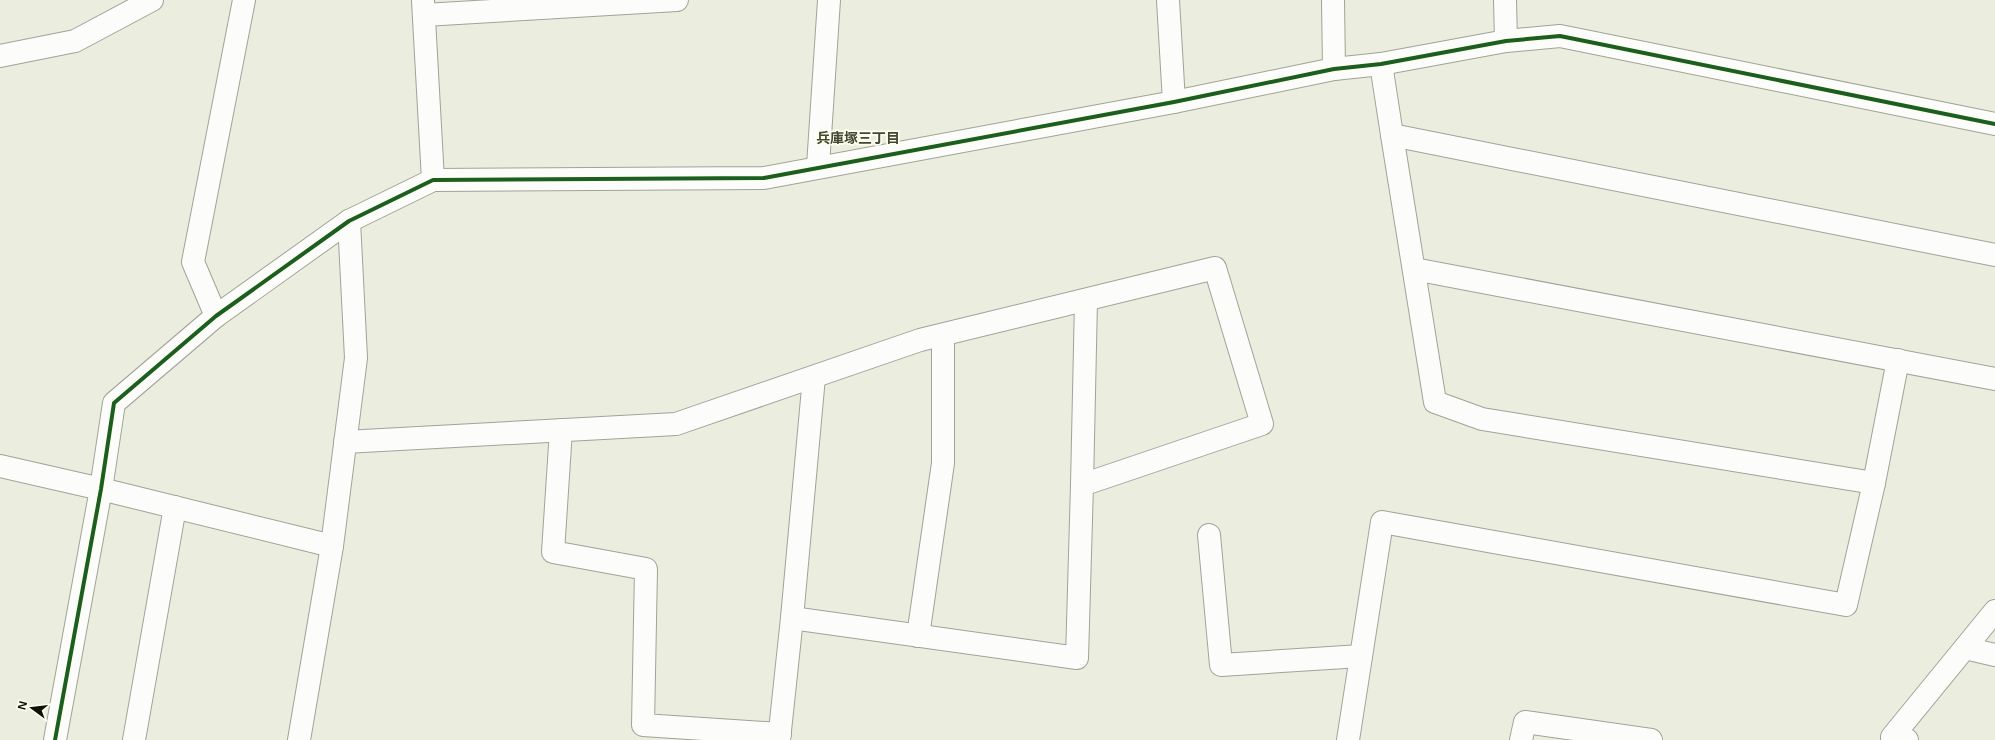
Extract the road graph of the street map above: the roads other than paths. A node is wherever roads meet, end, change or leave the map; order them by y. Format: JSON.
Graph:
{"nodes":[{"id":1,"x":152,"y":0,"type":"edge"},
{"id":2,"x":244,"y":0,"type":"edge"},
{"id":3,"x":677,"y":0,"type":"edge"},
{"id":4,"x":829,"y":0,"type":"edge"},
{"id":5,"x":1168,"y":0,"type":"edge"},
{"id":6,"x":1333,"y":0,"type":"edge"},
{"id":7,"x":1505,"y":0,"type":"edge"},
{"id":8,"x":424,"y":7,"type":"edge"},
{"id":9,"x":1506,"y":41,"type":"junction"},
{"id":10,"x":0,"y":56,"type":"edge"},
{"id":11,"x":1381,"y":64,"type":"junction"},
{"id":12,"x":1334,"y":69,"type":"junction"},
{"id":13,"x":1174,"y":102,"type":"junction"},
{"id":14,"x":1995,"y":124,"type":"edge"},
{"id":15,"x":1392,"y":135,"type":"junction"},
{"id":16,"x":818,"y":166,"type":"junction"},
{"id":17,"x":432,"y":180,"type":"junction"},
{"id":18,"x":350,"y":221,"type":"junction"},
{"id":19,"x":1995,"y":254,"type":"edge"},
{"id":20,"x":1414,"y":269,"type":"junction"},
{"id":21,"x":1086,"y":300,"type":"junction"},
{"id":22,"x":216,"y":316,"type":"junction"},
{"id":23,"x":943,"y":335,"type":"junction"},
{"id":24,"x":1898,"y":360,"type":"junction"},
{"id":25,"x":814,"y":377,"type":"junction"},
{"id":26,"x":1995,"y":379,"type":"edge"},
{"id":27,"x":562,"y":430,"type":"junction"},
{"id":28,"x":345,"y":442,"type":"junction"},
{"id":29,"x":0,"y":466,"type":"edge"},
{"id":30,"x":1874,"y":483,"type":"junction"},
{"id":31,"x":1082,"y":485,"type":"junction"},
{"id":32,"x":101,"y":489,"type":"junction"},
{"id":33,"x":175,"y":507,"type":"junction"},
{"id":34,"x":1209,"y":535,"type":"dead end"},
{"id":35,"x":332,"y":546,"type":"junction"},
{"id":36,"x":1995,"y":611,"type":"edge"},
{"id":37,"x":792,"y":618,"type":"junction"},
{"id":38,"x":918,"y":636,"type":"junction"},
{"id":39,"x":1965,"y":648,"type":"junction"},
{"id":40,"x":1995,"y":654,"type":"edge"},
{"id":41,"x":1361,"y":656,"type":"junction"},
{"id":42,"x":780,"y":737,"type":"edge"},
{"id":43,"x":55,"y":740,"type":"edge"},
{"id":44,"x":134,"y":740,"type":"edge"},
{"id":45,"x":299,"y":740,"type":"edge"},
{"id":46,"x":1348,"y":740,"type":"edge"},
{"id":47,"x":1521,"y":740,"type":"edge"},
{"id":48,"x":1651,"y":740,"type":"edge"},
{"id":49,"x":1907,"y":740,"type":"edge"}],
"edges":[{"from":1,"to":10,"type":"street"},
{"from":2,"to":22,"type":"street"},
{"from":3,"to":8,"type":"street"},
{"from":4,"to":16,"type":"street"},
{"from":5,"to":13,"type":"street"},
{"from":6,"to":12,"type":"street"},
{"from":7,"to":9,"type":"street"},
{"from":8,"to":17,"type":"street"},
{"from":9,"to":11,"type":"street"},
{"from":9,"to":14,"type":"street"},
{"from":11,"to":12,"type":"street"},
{"from":11,"to":15,"type":"street"},
{"from":12,"to":13,"type":"street"},
{"from":13,"to":16,"type":"street"},
{"from":15,"to":19,"type":"street"},
{"from":15,"to":20,"type":"street"},
{"from":16,"to":17,"type":"street"},
{"from":17,"to":18,"type":"street"},
{"from":18,"to":22,"type":"street"},
{"from":18,"to":28,"type":"street"},
{"from":20,"to":24,"type":"street"},
{"from":20,"to":30,"type":"street"},
{"from":21,"to":23,"type":"street"},
{"from":21,"to":31,"type":"street"},
{"from":21,"to":31,"type":"street"},
{"from":22,"to":32,"type":"street"},
{"from":23,"to":25,"type":"street"},
{"from":23,"to":38,"type":"street"},
{"from":24,"to":26,"type":"street"},
{"from":24,"to":30,"type":"street"},
{"from":25,"to":27,"type":"street"},
{"from":25,"to":37,"type":"street"},
{"from":27,"to":28,"type":"street"},
{"from":27,"to":42,"type":"street"},
{"from":28,"to":35,"type":"street"},
{"from":29,"to":32,"type":"street"},
{"from":30,"to":41,"type":"street"},
{"from":31,"to":38,"type":"street"},
{"from":32,"to":33,"type":"street"},
{"from":32,"to":43,"type":"street"},
{"from":33,"to":35,"type":"street"},
{"from":33,"to":44,"type":"street"},
{"from":34,"to":41,"type":"street"},
{"from":35,"to":45,"type":"street"},
{"from":36,"to":39,"type":"street"},
{"from":37,"to":38,"type":"street"},
{"from":37,"to":42,"type":"street"},
{"from":39,"to":40,"type":"street"},
{"from":39,"to":49,"type":"street"},
{"from":41,"to":46,"type":"street"},
{"from":47,"to":48,"type":"street"}]}
